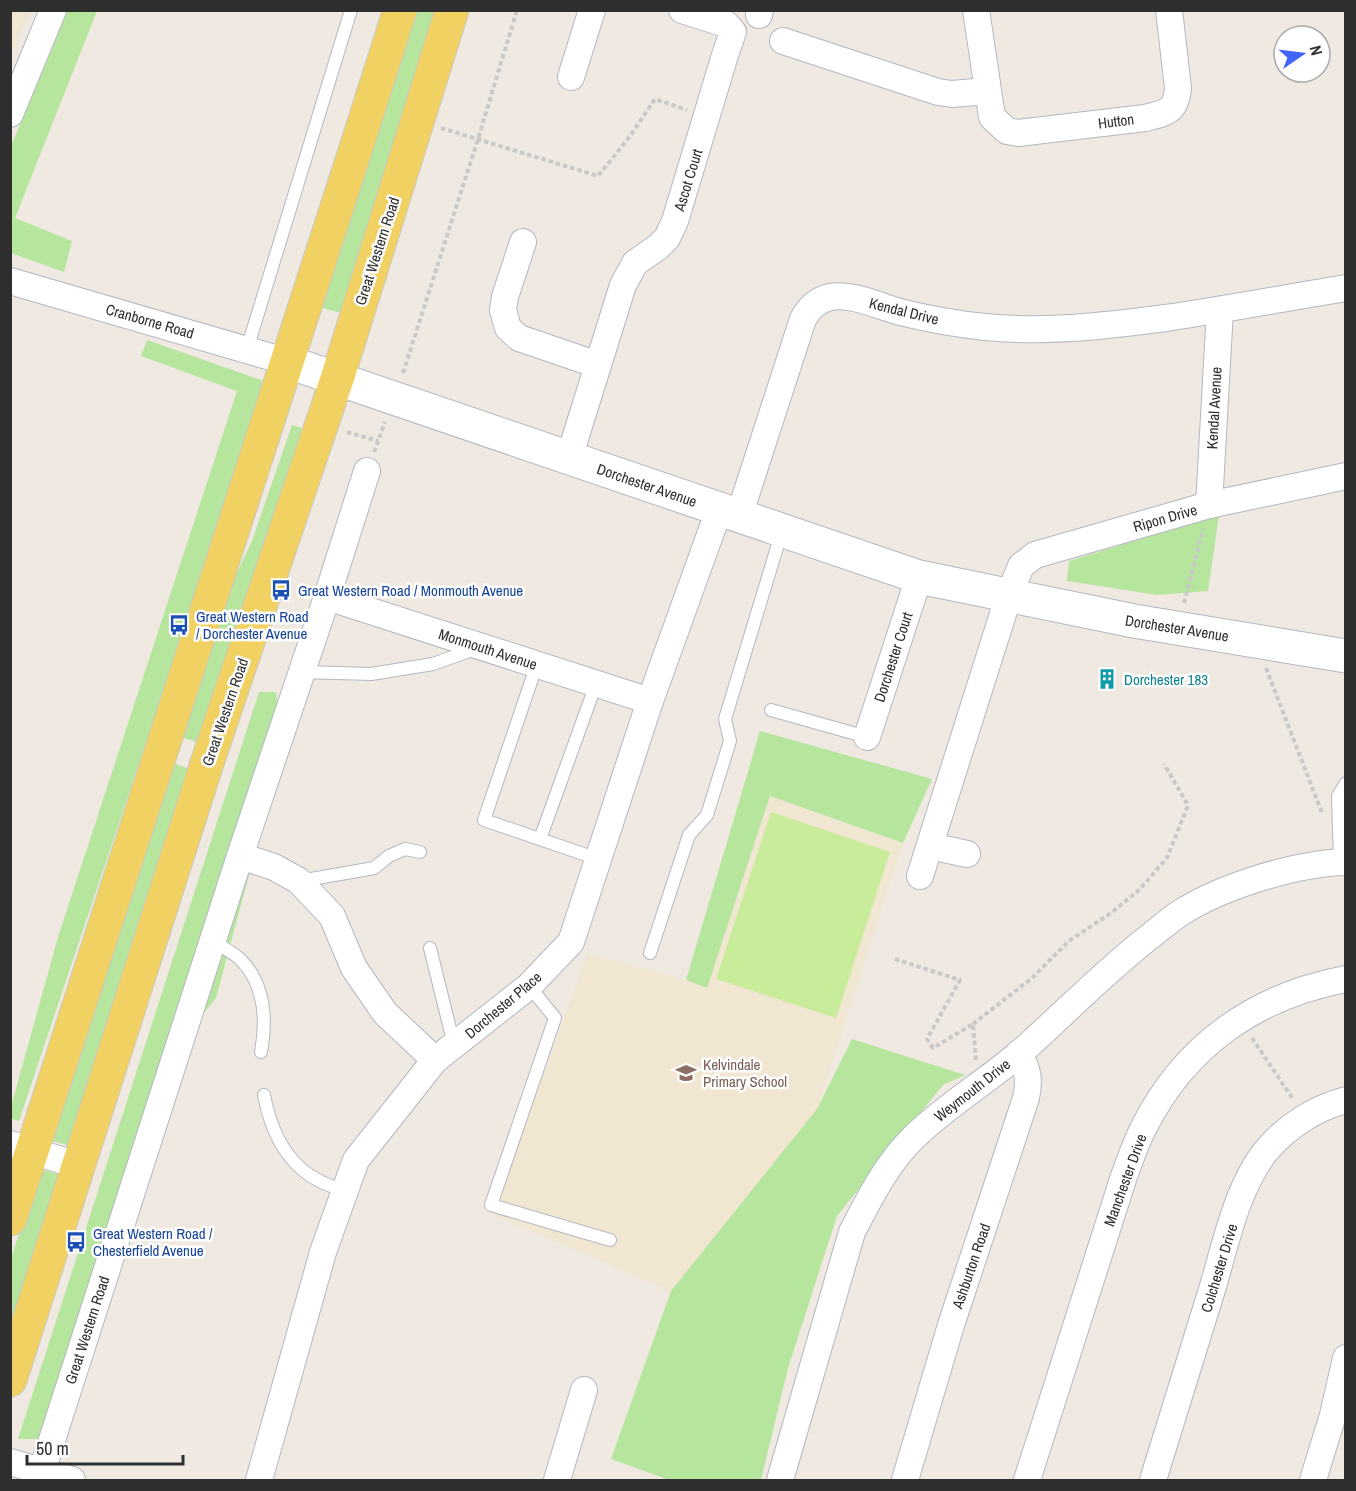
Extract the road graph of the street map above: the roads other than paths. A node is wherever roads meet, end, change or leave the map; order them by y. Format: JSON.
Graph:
{"nodes":[{"id":1,"x":53,"y":10,"type":"edge"},
{"id":2,"x":351,"y":10,"type":"edge"},
{"id":3,"x":399,"y":10,"type":"edge"},
{"id":4,"x":452,"y":10,"type":"edge"},
{"id":5,"x":592,"y":10,"type":"edge"},
{"id":6,"x":682,"y":10,"type":"edge"},
{"id":7,"x":976,"y":10,"type":"edge"},
{"id":8,"x":1169,"y":10,"type":"edge"},
{"id":9,"x":783,"y":40,"type":"dead end"},
{"id":10,"x":571,"y":77,"type":"dead end"},
{"id":11,"x":987,"y":92,"type":"junction"},
{"id":12,"x":10,"y":114,"type":"edge"},
{"id":13,"x":523,"y":242,"type":"dead end"},
{"id":14,"x":10,"y":280,"type":"edge"},
{"id":15,"x":1346,"y":288,"type":"edge"},
{"id":16,"x":1220,"y":310,"type":"junction"},
{"id":17,"x":247,"y":349,"type":"junction"},
{"id":18,"x":288,"y":362,"type":"junction"},
{"id":19,"x":598,"y":365,"type":"junction"},
{"id":20,"x":337,"y":379,"type":"junction"},
{"id":21,"x":569,"y":458,"type":"junction"},
{"id":22,"x":367,"y":471,"type":"road end"},
{"id":23,"x":1346,"y":476,"type":"edge"},
{"id":24,"x":1209,"y":505,"type":"junction"},
{"id":25,"x":729,"y":513,"type":"junction"},
{"id":26,"x":782,"y":530,"type":"junction"},
{"id":27,"x":919,"y":577,"type":"junction"},
{"id":28,"x":1009,"y":595,"type":"junction"},
{"id":29,"x":327,"y":597,"type":"junction"},
{"id":30,"x":482,"y":647,"type":"junction"},
{"id":31,"x":1346,"y":656,"type":"edge"},
{"id":32,"x":537,"y":664,"type":"junction"},
{"id":33,"x":302,"y":672,"type":"junction"},
{"id":34,"x":596,"y":684,"type":"junction"},
{"id":35,"x":650,"y":701,"type":"junction"},
{"id":36,"x":771,"y":710,"type":"dead end"},
{"id":37,"x":867,"y":737,"type":"joint"},
{"id":38,"x":162,"y":746,"type":"junction"},
{"id":39,"x":208,"y":760,"type":"junction"},
{"id":40,"x":1346,"y":783,"type":"edge"},
{"id":41,"x":540,"y":839,"type":"junction"},
{"id":42,"x":930,"y":846,"type":"junction"},
{"id":43,"x":420,"y":852,"type":"dead end"},
{"id":44,"x":968,"y":854,"type":"dead end"},
{"id":45,"x":240,"y":856,"type":"junction"},
{"id":46,"x":598,"y":859,"type":"junction"},
{"id":47,"x":1343,"y":862,"type":"edge"},
{"id":48,"x":921,"y":876,"type":"dead end"},
{"id":49,"x":299,"y":881,"type":"junction"},
{"id":50,"x":212,"y":941,"type":"junction"},
{"id":51,"x":430,"y":948,"type":"dead end"},
{"id":52,"x":650,"y":953,"type":"dead end"},
{"id":53,"x":1346,"y":979,"type":"edge"},
{"id":54,"x":529,"y":986,"type":"junction"},
{"id":55,"x":261,"y":1052,"type":"dead end"},
{"id":56,"x":445,"y":1053,"type":"junction"},
{"id":57,"x":1019,"y":1053,"type":"junction"},
{"id":58,"x":264,"y":1095,"type":"dead end"},
{"id":59,"x":1346,"y":1100,"type":"edge"},
{"id":60,"x":21,"y":1148,"type":"edge"},
{"id":61,"x":80,"y":1166,"type":"junction"},
{"id":62,"x":345,"y":1190,"type":"junction"},
{"id":63,"x":10,"y":1220,"type":"edge"},
{"id":64,"x":610,"y":1240,"type":"dead end"},
{"id":65,"x":1346,"y":1358,"type":"edge"},
{"id":66,"x":10,"y":1380,"type":"edge"},
{"id":67,"x":584,"y":1390,"type":"dead end"},
{"id":68,"x":10,"y":1462,"type":"edge"},
{"id":69,"x":42,"y":1471,"type":"junction"},
{"id":70,"x":72,"y":1480,"type":"edge"},
{"id":71,"x":259,"y":1480,"type":"edge"},
{"id":72,"x":556,"y":1480,"type":"edge"},
{"id":73,"x":780,"y":1480,"type":"edge"},
{"id":74,"x":905,"y":1480,"type":"edge"},
{"id":75,"x":1027,"y":1480,"type":"edge"},
{"id":76,"x":1153,"y":1480,"type":"edge"},
{"id":77,"x":1313,"y":1480,"type":"edge"}],
"edges":[{"from":1,"to":12,"type":"street"},
{"from":2,"to":17,"type":"lane"},
{"from":3,"to":18,"type":"main road"},
{"from":4,"to":20,"type":"main road","name":"Great Western Road"},
{"from":5,"to":10,"type":"street"},
{"from":6,"to":19,"type":"street","name":"Ascot Court"},
{"from":7,"to":11,"type":"street","name":"Hutton"},
{"from":8,"to":11,"type":"street","name":"Hutton"},
{"from":9,"to":11,"type":"street"},
{"from":13,"to":19,"type":"street"},
{"from":14,"to":17,"type":"street","name":"Cranborne Road"},
{"from":15,"to":16,"type":"street","name":"Kendal Drive"},
{"from":16,"to":24,"type":"street","name":"Kendal Avenue"},
{"from":16,"to":25,"type":"street","name":"Kendal Drive"},
{"from":17,"to":18,"type":"street","name":"Cranborne Road"},
{"from":18,"to":20,"type":"street","name":"Dorchester Avenue"},
{"from":18,"to":38,"type":"main road"},
{"from":19,"to":21,"type":"street","name":"Ascot Court"},
{"from":20,"to":21,"type":"street","name":"Dorchester Avenue"},
{"from":20,"to":39,"type":"main road","name":"Great Western Road"},
{"from":21,"to":25,"type":"street","name":"Dorchester Avenue"},
{"from":22,"to":29,"type":"street","name":"Great Western Road"},
{"from":23,"to":24,"type":"street","name":"Ripon Drive"},
{"from":24,"to":28,"type":"street","name":"Ripon Drive"},
{"from":25,"to":26,"type":"street","name":"Dorchester Avenue"},
{"from":25,"to":35,"type":"street","name":"Dorchester Place"},
{"from":26,"to":27,"type":"street","name":"Dorchester Avenue"},
{"from":26,"to":52,"type":"lane"},
{"from":27,"to":28,"type":"street","name":"Dorchester Avenue"},
{"from":27,"to":37,"type":"street","name":"Dorchester Court"},
{"from":28,"to":31,"type":"street","name":"Dorchester Avenue"},
{"from":28,"to":42,"type":"street"},
{"from":29,"to":30,"type":"street","name":"Monmouth Avenue"},
{"from":29,"to":33,"type":"street","name":"Great Western Road"},
{"from":30,"to":32,"type":"street","name":"Monmouth Avenue"},
{"from":30,"to":33,"type":"lane"},
{"from":32,"to":34,"type":"street","name":"Monmouth Avenue"},
{"from":32,"to":41,"type":"lane"},
{"from":33,"to":45,"type":"street","name":"Great Western Road"},
{"from":34,"to":35,"type":"street","name":"Monmouth Avenue"},
{"from":34,"to":41,"type":"lane"},
{"from":35,"to":46,"type":"street","name":"Dorchester Place"},
{"from":36,"to":37,"type":"lane"},
{"from":38,"to":39,"type":"main road"},
{"from":38,"to":60,"type":"main road"},
{"from":39,"to":61,"type":"main road","name":"Great Western Road"},
{"from":40,"to":47,"type":"lane"},
{"from":41,"to":46,"type":"lane"},
{"from":42,"to":44,"type":"street"},
{"from":42,"to":48,"type":"street"},
{"from":43,"to":49,"type":"lane"},
{"from":45,"to":49,"type":"street"},
{"from":45,"to":50,"type":"street","name":"Great Western Road"},
{"from":46,"to":54,"type":"street","name":"Dorchester Place"},
{"from":47,"to":57,"type":"street","name":"Weymouth Drive"},
{"from":49,"to":56,"type":"street"},
{"from":50,"to":55,"type":"lane"},
{"from":50,"to":69,"type":"street","name":"Great Western Road"},
{"from":51,"to":56,"type":"lane"},
{"from":53,"to":75,"type":"street","name":"Manchester Drive"},
{"from":54,"to":56,"type":"street","name":"Dorchester Place"},
{"from":54,"to":64,"type":"lane"},
{"from":56,"to":62,"type":"street","name":"Dorchester Place"},
{"from":57,"to":73,"type":"street","name":"Weymouth Drive"},
{"from":57,"to":74,"type":"street","name":"Ashburton Road"},
{"from":58,"to":62,"type":"lane"},
{"from":59,"to":76,"type":"street","name":"Colchester Drive"},
{"from":60,"to":61,"type":"street"},
{"from":60,"to":63,"type":"main road"},
{"from":61,"to":66,"type":"main road","name":"Great Western Road"},
{"from":62,"to":71,"type":"street","name":"Dorchester Place"},
{"from":65,"to":77,"type":"street"},
{"from":67,"to":72,"type":"street"},
{"from":68,"to":69,"type":"street"},
{"from":69,"to":70,"type":"street"}]}
